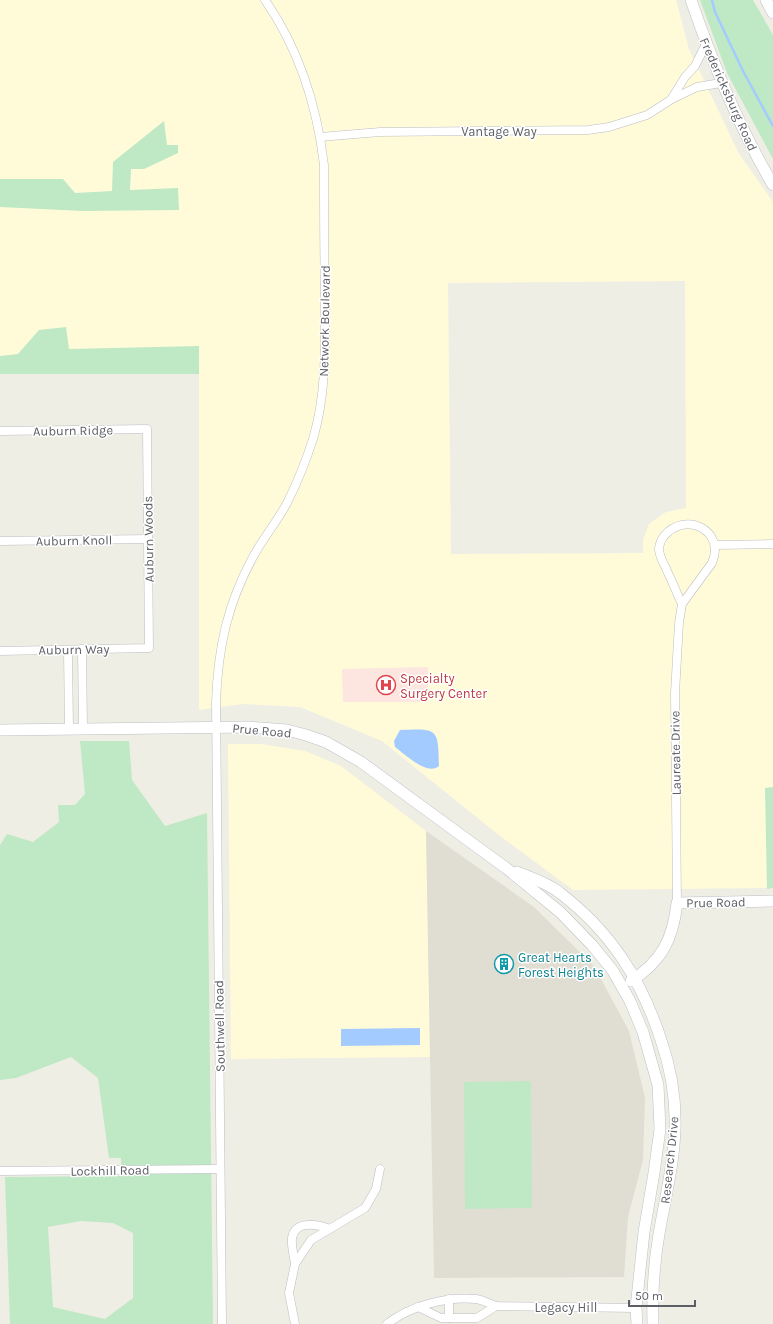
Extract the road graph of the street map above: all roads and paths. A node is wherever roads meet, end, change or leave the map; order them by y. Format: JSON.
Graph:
{"nodes":[{"id":1,"x":265,"y":0,"type":"edge"},
{"id":2,"x":691,"y":0,"type":"edge"},
{"id":3,"x":766,"y":0,"type":"edge"},
{"id":4,"x":773,"y":13,"type":"edge"},
{"id":5,"x":706,"y":44,"type":"junction"},
{"id":6,"x":721,"y":83,"type":"junction"},
{"id":7,"x":672,"y":99,"type":"junction"},
{"id":8,"x":320,"y":137,"type":"junction"},
{"id":9,"x":754,"y":153,"type":"junction"},
{"id":10,"x":773,"y":170,"type":"edge"},
{"id":11,"x":773,"y":185,"type":"edge"},
{"id":12,"x":147,"y":429,"type":"joint"},
{"id":13,"x":0,"y":431,"type":"edge"},
{"id":14,"x":148,"y":539,"type":"junction"},
{"id":15,"x":0,"y":541,"type":"edge"},
{"id":16,"x":773,"y":544,"type":"edge"},
{"id":17,"x":715,"y":545,"type":"junction"},
{"id":18,"x":682,"y":604,"type":"junction"},
{"id":19,"x":149,"y":648,"type":"joint"},
{"id":20,"x":82,"y":649,"type":"junction"},
{"id":21,"x":68,"y":650,"type":"junction"},
{"id":22,"x":0,"y":651,"type":"edge"},
{"id":23,"x":68,"y":684,"type":"junction"},
{"id":24,"x":82,"y":684,"type":"junction"},
{"id":25,"x":216,"y":727,"type":"junction"},
{"id":26,"x":0,"y":730,"type":"edge"},
{"id":27,"x":69,"y":730,"type":"junction"},
{"id":28,"x":83,"y":730,"type":"junction"},
{"id":29,"x":506,"y":868,"type":"junction"},
{"id":30,"x":773,"y":902,"type":"edge"},
{"id":31,"x":677,"y":903,"type":"junction"},
{"id":32,"x":636,"y":978,"type":"junction"},
{"id":33,"x":623,"y":986,"type":"junction"},
{"id":34,"x":658,"y":1085,"type":"junction"},
{"id":35,"x":673,"y":1147,"type":"junction"},
{"id":36,"x":220,"y":1169,"type":"junction"},
{"id":37,"x":380,"y":1169,"type":"dead end"},
{"id":38,"x":0,"y":1171,"type":"edge"},
{"id":39,"x":646,"y":1221,"type":"junction"},
{"id":40,"x":330,"y":1229,"type":"junction"},
{"id":41,"x":660,"y":1230,"type":"junction"},
{"id":42,"x":295,"y":1264,"type":"junction"},
{"id":43,"x":448,"y":1299,"type":"junction"},
{"id":44,"x":496,"y":1306,"type":"junction"},
{"id":45,"x":418,"y":1308,"type":"junction"},
{"id":46,"x":636,"y":1308,"type":"junction"},
{"id":47,"x":449,"y":1318,"type":"junction"},
{"id":48,"x":222,"y":1324,"type":"edge"},
{"id":49,"x":295,"y":1324,"type":"edge"},
{"id":50,"x":387,"y":1324,"type":"edge"},
{"id":51,"x":637,"y":1324,"type":"edge"},
{"id":52,"x":647,"y":1324,"type":"edge"},
{"id":53,"x":653,"y":1324,"type":"edge"}],
"edges":[{"from":1,"to":8,"type":"street","name":"Network Boulevard"},
{"from":2,"to":5,"type":"main road","name":"Fredericksburg Road"},
{"from":3,"to":4,"type":"main road"},
{"from":5,"to":6,"type":"main road","name":"Fredericksburg Road"},
{"from":5,"to":7,"type":"street","name":"Vantage Way"},
{"from":6,"to":7,"type":"street","name":"Vantage Way"},
{"from":6,"to":9,"type":"main road","name":"Fredericksburg Road"},
{"from":7,"to":8,"type":"street","name":"Vantage Way"},
{"from":8,"to":25,"type":"street","name":"Network Boulevard"},
{"from":9,"to":10,"type":"main road"},
{"from":9,"to":11,"type":"main road","name":"Fredericksburg Road"},
{"from":12,"to":13,"type":"street","name":"Auburn Ridge"},
{"from":12,"to":14,"type":"street","name":"Auburn Woods"},
{"from":14,"to":15,"type":"street","name":"Auburn Knoll"},
{"from":14,"to":19,"type":"street","name":"Auburn Woods"},
{"from":16,"to":17,"type":"street"},
{"from":17,"to":18,"type":"street"},
{"from":17,"to":18,"type":"street","name":"Laureate Drive"},
{"from":18,"to":31,"type":"street","name":"Laureate Drive"},
{"from":19,"to":20,"type":"street","name":"Auburn Way"},
{"from":20,"to":21,"type":"street","name":"Auburn Way"},
{"from":20,"to":24,"type":"street"},
{"from":21,"to":22,"type":"street","name":"Auburn Way"},
{"from":21,"to":23,"type":"street"},
{"from":23,"to":24,"type":"street"},
{"from":23,"to":27,"type":"street"},
{"from":24,"to":28,"type":"street"},
{"from":25,"to":28,"type":"main road","name":"Prue Road"},
{"from":25,"to":29,"type":"main road","name":"Prue Road"},
{"from":25,"to":36,"type":"street","name":"Southwell Road"},
{"from":26,"to":27,"type":"main road","name":"Prue Road"},
{"from":27,"to":28,"type":"main road","name":"Prue Road"},
{"from":29,"to":32,"type":"main road","name":"Prue Road"},
{"from":29,"to":33,"type":"main road","name":"Prue Road"},
{"from":30,"to":31,"type":"main road","name":"Prue Road"},
{"from":31,"to":32,"type":"main road","name":"Prue Road"},
{"from":32,"to":33,"type":"main road","name":"Prue Road"},
{"from":32,"to":35,"type":"main road","name":"Research Drive"},
{"from":33,"to":34,"type":"main road","name":"Research Drive"},
{"from":34,"to":35,"type":"main road"},
{"from":34,"to":39,"type":"main road","name":"Research Drive"},
{"from":35,"to":39,"type":"main road"},
{"from":35,"to":41,"type":"main road","name":"Research Drive"},
{"from":36,"to":38,"type":"street","name":"Lockhill Road"},
{"from":36,"to":48,"type":"street","name":"Southwell Road"},
{"from":37,"to":40,"type":"street"},
{"from":39,"to":46,"type":"main road","name":"Research Drive"},
{"from":40,"to":42,"type":"street"},
{"from":40,"to":42,"type":"street"},
{"from":41,"to":46,"type":"main road"},
{"from":41,"to":53,"type":"main road","name":"Research Drive"},
{"from":42,"to":49,"type":"street"},
{"from":43,"to":44,"type":"street","name":"Legacy Hill"},
{"from":43,"to":45,"type":"street","name":"Legacy Hill"},
{"from":43,"to":47,"type":"street"},
{"from":44,"to":46,"type":"street","name":"Legacy Hill"},
{"from":44,"to":47,"type":"street"},
{"from":45,"to":47,"type":"street"},
{"from":45,"to":50,"type":"street","name":"Legacy Hill"},
{"from":46,"to":51,"type":"main road","name":"Research Drive"},
{"from":46,"to":52,"type":"main road"}]}
